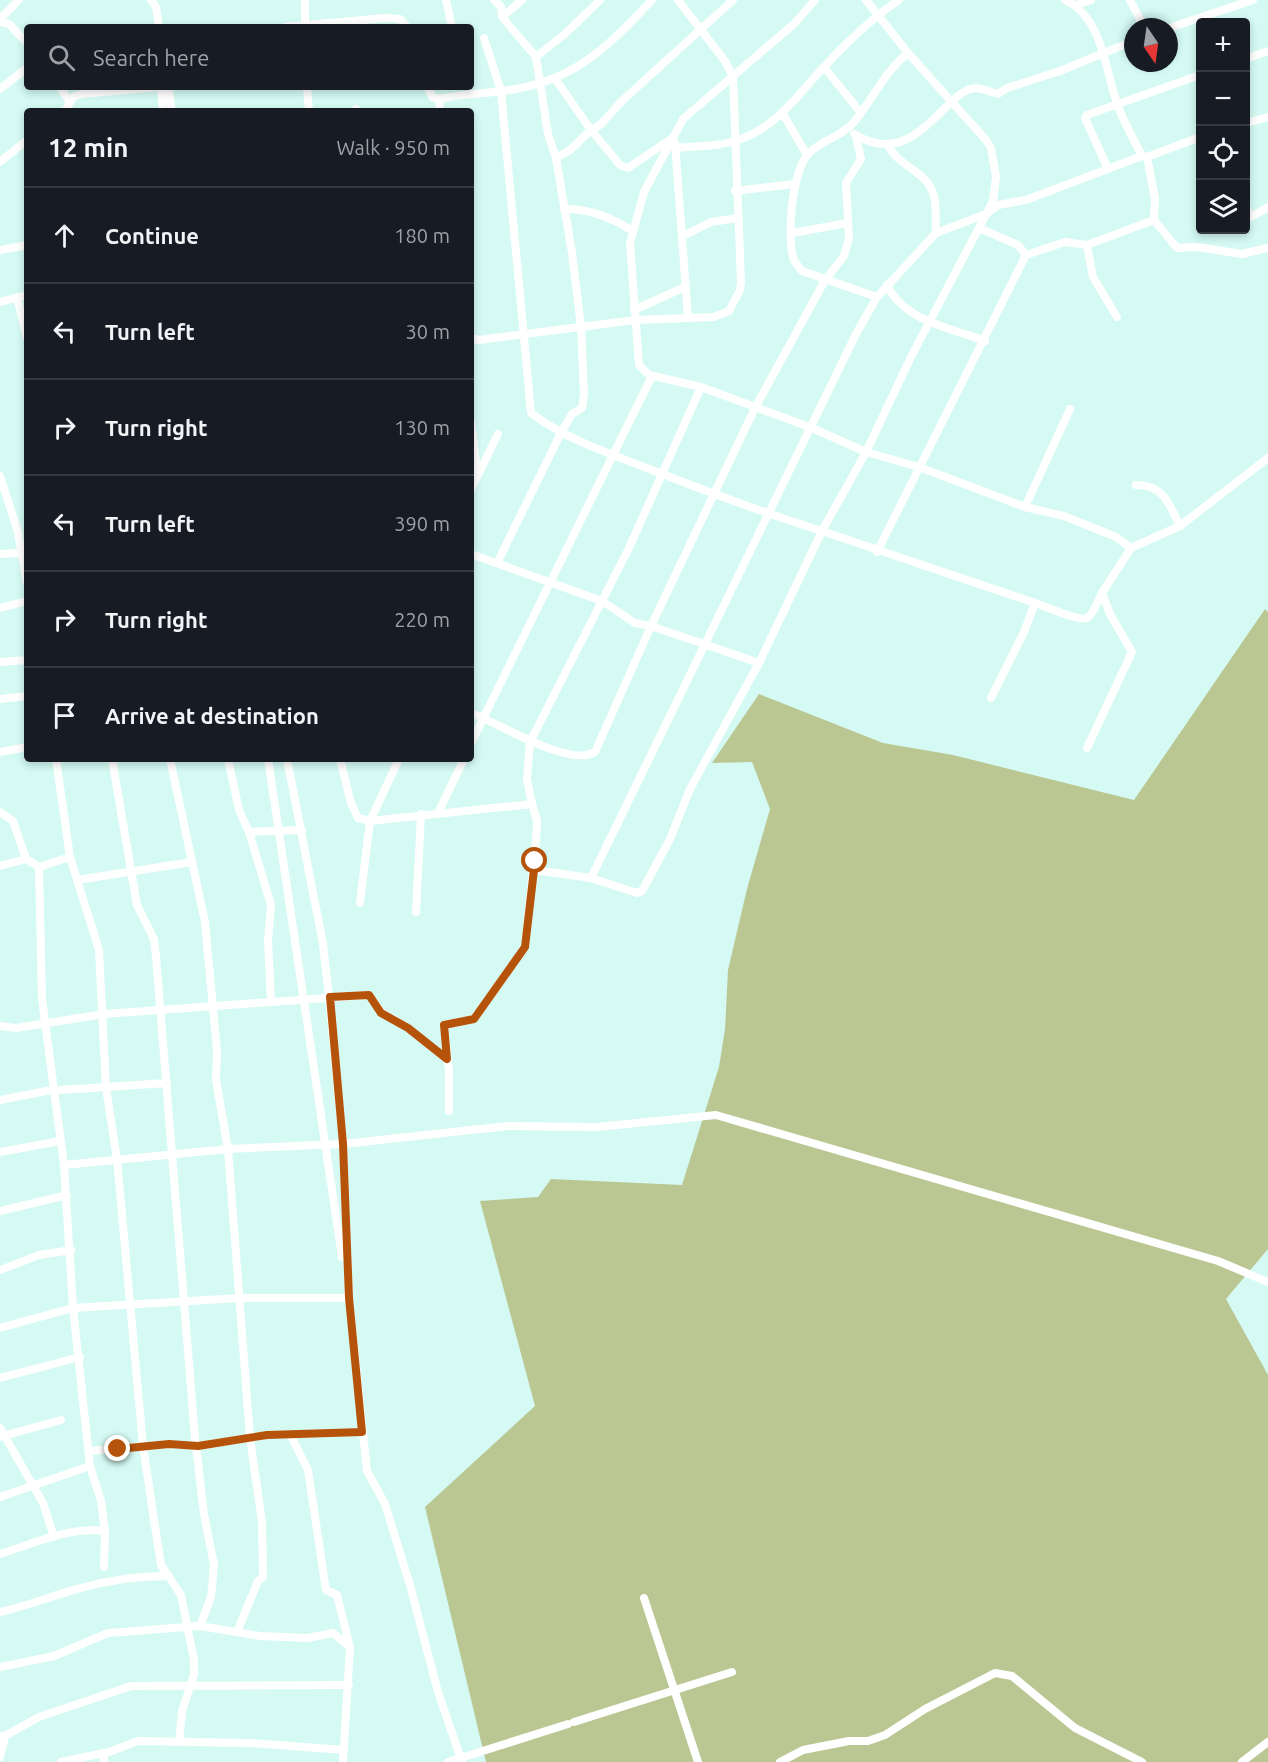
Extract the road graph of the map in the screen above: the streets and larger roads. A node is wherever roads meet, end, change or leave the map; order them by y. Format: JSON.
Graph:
{"nodes":[{"id":1,"x":19,"y":0,"type":"edge"},
{"id":2,"x":166,"y":0,"type":"edge"},
{"id":3,"x":304,"y":0,"type":"edge"},
{"id":4,"x":446,"y":0,"type":"edge"},
{"id":5,"x":494,"y":0,"type":"edge"},
{"id":6,"x":522,"y":0,"type":"edge"},
{"id":7,"x":600,"y":0,"type":"edge"},
{"id":8,"x":652,"y":0,"type":"edge"},
{"id":9,"x":678,"y":0,"type":"edge"},
{"id":10,"x":733,"y":0,"type":"edge"},
{"id":11,"x":815,"y":0,"type":"edge"},
{"id":12,"x":866,"y":0,"type":"edge"},
{"id":13,"x":899,"y":0,"type":"edge"},
{"id":14,"x":1065,"y":0,"type":"edge"},
{"id":15,"x":1091,"y":0,"type":"edge"},
{"id":16,"x":1130,"y":0,"type":"edge"},
{"id":17,"x":1253,"y":0,"type":"edge"},
{"id":18,"x":153,"y":2,"type":"edge"},
{"id":19,"x":1076,"y":5,"type":"junction"},
{"id":20,"x":877,"y":15,"type":"junction"},
{"id":21,"x":502,"y":17,"type":"junction"},
{"id":22,"x":1139,"y":18,"type":"edge"},
{"id":23,"x":0,"y":20,"type":"edge"},
{"id":24,"x":159,"y":24,"type":"edge"},
{"id":25,"x":305,"y":24,"type":"edge"},
{"id":26,"x":325,"y":24,"type":"edge"},
{"id":27,"x":404,"y":24,"type":"edge"},
{"id":28,"x":451,"y":24,"type":"edge"},
{"id":29,"x":1178,"y":25,"type":"edge"},
{"id":30,"x":702,"y":28,"type":"junction"},
{"id":31,"x":484,"y":38,"type":"dead end"},
{"id":32,"x":24,"y":40,"type":"edge"},
{"id":33,"x":1124,"y":45,"type":"edge"},
{"id":34,"x":1268,"y":51,"type":"edge"},
{"id":35,"x":908,"y":53,"type":"junction"},
{"id":36,"x":1103,"y":53,"type":"junction"},
{"id":37,"x":536,"y":57,"type":"junction"},
{"id":38,"x":1250,"y":57,"type":"edge"},
{"id":39,"x":824,"y":67,"type":"junction"},
{"id":40,"x":24,"y":70,"type":"edge"},
{"id":41,"x":1196,"y":76,"type":"edge"},
{"id":42,"x":733,"y":77,"type":"junction"},
{"id":43,"x":556,"y":80,"type":"junction"},
{"id":44,"x":541,"y":83,"type":"junction"},
{"id":45,"x":0,"y":89,"type":"edge"},
{"id":46,"x":62,"y":90,"type":"edge"},
{"id":47,"x":112,"y":90,"type":"edge"},
{"id":48,"x":160,"y":90,"type":"edge"},
{"id":49,"x":168,"y":90,"type":"edge"},
{"id":50,"x":307,"y":90,"type":"edge"},
{"id":51,"x":429,"y":90,"type":"edge"},
{"id":52,"x":501,"y":91,"type":"junction"},
{"id":53,"x":438,"y":99,"type":"junction"},
{"id":54,"x":953,"y":101,"type":"junction"},
{"id":55,"x":70,"y":102,"type":"junction"},
{"id":56,"x":1117,"y":105,"type":"junction"},
{"id":57,"x":67,"y":108,"type":"edge"},
{"id":58,"x":163,"y":108,"type":"edge"},
{"id":59,"x":172,"y":108,"type":"edge"},
{"id":60,"x":309,"y":108,"type":"edge"},
{"id":61,"x":440,"y":108,"type":"edge"},
{"id":62,"x":861,"y":113,"type":"junction"},
{"id":63,"x":783,"y":114,"type":"junction"},
{"id":64,"x":1268,"y":117,"type":"edge"},
{"id":65,"x":1250,"y":122,"type":"edge"},
{"id":66,"x":848,"y":129,"type":"junction"},
{"id":67,"x":591,"y":130,"type":"junction"},
{"id":68,"x":856,"y":136,"type":"junction"},
{"id":69,"x":674,"y":137,"type":"junction"},
{"id":70,"x":1196,"y":138,"type":"edge"},
{"id":71,"x":24,"y":142,"type":"edge"},
{"id":72,"x":734,"y":142,"type":"junction"},
{"id":73,"x":888,"y":145,"type":"junction"},
{"id":74,"x":675,"y":148,"type":"junction"},
{"id":75,"x":807,"y":155,"type":"junction"},
{"id":76,"x":1144,"y":157,"type":"junction"},
{"id":77,"x":556,"y":158,"type":"junction"},
{"id":78,"x":0,"y":162,"type":"edge"},
{"id":79,"x":1108,"y":169,"type":"junction"},
{"id":80,"x":794,"y":184,"type":"junction"},
{"id":81,"x":735,"y":191,"type":"junction"},
{"id":82,"x":1268,"y":207,"type":"edge"},
{"id":83,"x":564,"y":209,"type":"junction"},
{"id":84,"x":986,"y":214,"type":"junction"},
{"id":85,"x":1250,"y":216,"type":"edge"},
{"id":86,"x":738,"y":218,"type":"junction"},
{"id":87,"x":1154,"y":220,"type":"junction"},
{"id":88,"x":848,"y":224,"type":"junction"},
{"id":89,"x":980,"y":228,"type":"junction"},
{"id":90,"x":631,"y":231,"type":"junction"},
{"id":91,"x":792,"y":233,"type":"junction"},
{"id":92,"x":936,"y":233,"type":"junction"},
{"id":93,"x":683,"y":236,"type":"junction"},
{"id":94,"x":1087,"y":244,"type":"junction"},
{"id":95,"x":24,"y":246,"type":"edge"},
{"id":96,"x":1268,"y":248,"type":"edge"},
{"id":97,"x":0,"y":250,"type":"edge"},
{"id":98,"x":1026,"y":255,"type":"junction"},
{"id":99,"x":825,"y":280,"type":"junction"},
{"id":100,"x":887,"y":285,"type":"junction"},
{"id":101,"x":685,"y":287,"type":"junction"},
{"id":102,"x":24,"y":296,"type":"edge"},
{"id":103,"x":17,"y":297,"type":"junction"},
{"id":104,"x":878,"y":297,"type":"junction"},
{"id":105,"x":0,"y":302,"type":"edge"},
{"id":106,"x":634,"y":310,"type":"junction"},
{"id":107,"x":1117,"y":317,"type":"dead end"},
{"id":108,"x":688,"y":318,"type":"junction"},
{"id":109,"x":635,"y":320,"type":"junction"},
{"id":110,"x":931,"y":321,"type":"junction"},
{"id":111,"x":24,"y":326,"type":"edge"},
{"id":112,"x":581,"y":327,"type":"junction"},
{"id":113,"x":522,"y":333,"type":"junction"},
{"id":114,"x":474,"y":339,"type":"edge"},
{"id":115,"x":985,"y":341,"type":"junction"},
{"id":116,"x":652,"y":376,"type":"junction"},
{"id":117,"x":701,"y":387,"type":"junction"},
{"id":118,"x":755,"y":408,"type":"junction"},
{"id":119,"x":1070,"y":409,"type":"dead end"},
{"id":120,"x":812,"y":428,"type":"junction"},
{"id":121,"x":561,"y":433,"type":"junction"},
{"id":122,"x":498,"y":434,"type":"dead end"},
{"id":123,"x":474,"y":444,"type":"edge"},
{"id":124,"x":866,"y":452,"type":"junction"},
{"id":125,"x":613,"y":455,"type":"junction"},
{"id":126,"x":1267,"y":460,"type":"edge"},
{"id":127,"x":919,"y":467,"type":"junction"},
{"id":128,"x":478,"y":474,"type":"junction"},
{"id":129,"x":663,"y":474,"type":"junction"},
{"id":130,"x":0,"y":477,"type":"edge"},
{"id":131,"x":474,"y":483,"type":"edge"},
{"id":132,"x":1136,"y":485,"type":"dead end"},
{"id":133,"x":714,"y":493,"type":"junction"},
{"id":134,"x":3,"y":497,"type":"edge"},
{"id":135,"x":1025,"y":507,"type":"junction"},
{"id":136,"x":768,"y":514,"type":"junction"},
{"id":137,"x":1180,"y":526,"type":"junction"},
{"id":138,"x":822,"y":531,"type":"junction"},
{"id":139,"x":1131,"y":548,"type":"junction"},
{"id":140,"x":877,"y":552,"type":"junction"},
{"id":141,"x":22,"y":553,"type":"junction"},
{"id":142,"x":0,"y":554,"type":"edge"},
{"id":143,"x":474,"y":555,"type":"edge"},
{"id":144,"x":497,"y":563,"type":"junction"},
{"id":145,"x":24,"y":565,"type":"edge"},
{"id":146,"x":549,"y":584,"type":"junction"},
{"id":147,"x":1102,"y":593,"type":"junction"},
{"id":148,"x":602,"y":601,"type":"junction"},
{"id":149,"x":24,"y":602,"type":"edge"},
{"id":150,"x":1035,"y":603,"type":"junction"},
{"id":151,"x":0,"y":608,"type":"edge"},
{"id":152,"x":651,"y":626,"type":"junction"},
{"id":153,"x":706,"y":645,"type":"junction"},
{"id":154,"x":24,"y":660,"type":"edge"},
{"id":155,"x":0,"y":662,"type":"edge"},
{"id":156,"x":759,"y":663,"type":"junction"},
{"id":157,"x":24,"y":696,"type":"edge"},
{"id":158,"x":991,"y":698,"type":"dead end"},
{"id":159,"x":0,"y":699,"type":"edge"},
{"id":160,"x":474,"y":714,"type":"edge"},
{"id":161,"x":483,"y":718,"type":"junction"},
{"id":162,"x":474,"y":737,"type":"edge"},
{"id":163,"x":530,"y":742,"type":"junction"},
{"id":164,"x":24,"y":748,"type":"edge"},
{"id":165,"x":1087,"y":748,"type":"dead end"},
{"id":166,"x":0,"y":752,"type":"edge"},
{"id":167,"x":56,"y":762,"type":"edge"},
{"id":168,"x":112,"y":762,"type":"edge"},
{"id":169,"x":171,"y":762,"type":"edge"},
{"id":170,"x":229,"y":762,"type":"edge"},
{"id":171,"x":268,"y":762,"type":"edge"},
{"id":172,"x":288,"y":762,"type":"edge"},
{"id":173,"x":341,"y":762,"type":"edge"},
{"id":174,"x":398,"y":762,"type":"edge"},
{"id":175,"x":463,"y":762,"type":"edge"},
{"id":176,"x":532,"y":804,"type":"junction"},
{"id":177,"x":0,"y":812,"type":"edge"},
{"id":178,"x":438,"y":813,"type":"junction"},
{"id":179,"x":421,"y":814,"type":"junction"},
{"id":180,"x":370,"y":821,"type":"junction"},
{"id":181,"x":302,"y":830,"type":"junction"},
{"id":182,"x":249,"y":832,"type":"junction"},
{"id":183,"x":70,"y":857,"type":"junction"},
{"id":184,"x":26,"y":859,"type":"junction"},
{"id":185,"x":192,"y":862,"type":"junction"},
{"id":186,"x":0,"y":866,"type":"edge"},
{"id":187,"x":39,"y":867,"type":"junction"},
{"id":188,"x":534,"y":870,"type":"junction"},
{"id":189,"x":131,"y":873,"type":"junction"},
{"id":190,"x":591,"y":878,"type":"junction"},
{"id":191,"x":77,"y":880,"type":"junction"},
{"id":192,"x":360,"y":903,"type":"dead end"},
{"id":193,"x":416,"y":912,"type":"dead end"},
{"id":194,"x":330,"y":997,"type":"junction"},
{"id":195,"x":271,"y":1002,"type":"junction"},
{"id":196,"x":213,"y":1008,"type":"junction"},
{"id":197,"x":159,"y":1011,"type":"junction"},
{"id":198,"x":104,"y":1014,"type":"junction"},
{"id":199,"x":45,"y":1023,"type":"junction"},
{"id":200,"x":0,"y":1026,"type":"edge"},
{"id":201,"x":447,"y":1059,"type":"junction"},
{"id":202,"x":167,"y":1083,"type":"junction"},
{"id":203,"x":106,"y":1088,"type":"junction"},
{"id":204,"x":54,"y":1090,"type":"junction"},
{"id":205,"x":0,"y":1100,"type":"edge"},
{"id":206,"x":449,"y":1111,"type":"dead end"},
{"id":207,"x":60,"y":1140,"type":"junction"},
{"id":208,"x":343,"y":1144,"type":"junction"},
{"id":209,"x":228,"y":1149,"type":"junction"},
{"id":210,"x":0,"y":1152,"type":"edge"},
{"id":211,"x":174,"y":1154,"type":"junction"},
{"id":212,"x":117,"y":1160,"type":"junction"},
{"id":213,"x":64,"y":1165,"type":"junction"},
{"id":214,"x":67,"y":1195,"type":"junction"},
{"id":215,"x":0,"y":1211,"type":"edge"},
{"id":216,"x":71,"y":1250,"type":"junction"},
{"id":217,"x":0,"y":1270,"type":"edge"},
{"id":218,"x":1268,"y":1282,"type":"edge"},
{"id":219,"x":240,"y":1298,"type":"junction"},
{"id":220,"x":349,"y":1298,"type":"junction"},
{"id":221,"x":186,"y":1303,"type":"junction"},
{"id":222,"x":130,"y":1306,"type":"junction"},
{"id":223,"x":73,"y":1308,"type":"junction"},
{"id":224,"x":0,"y":1328,"type":"edge"},
{"id":225,"x":80,"y":1357,"type":"junction"},
{"id":226,"x":0,"y":1378,"type":"edge"},
{"id":227,"x":61,"y":1420,"type":"dead end"},
{"id":228,"x":0,"y":1428,"type":"edge"},
{"id":229,"x":362,"y":1432,"type":"junction"},
{"id":230,"x":291,"y":1436,"type":"junction"},
{"id":231,"x":3,"y":1437,"type":"edge"},
{"id":232,"x":250,"y":1438,"type":"junction"},
{"id":233,"x":143,"y":1446,"type":"junction"},
{"id":234,"x":198,"y":1446,"type":"junction"},
{"id":235,"x":90,"y":1451,"type":"junction"},
{"id":236,"x":90,"y":1466,"type":"junction"},
{"id":237,"x":33,"y":1486,"type":"junction"},
{"id":238,"x":0,"y":1497,"type":"edge"},
{"id":239,"x":105,"y":1531,"type":"junction"},
{"id":240,"x":54,"y":1537,"type":"junction"},
{"id":241,"x":0,"y":1554,"type":"edge"},
{"id":242,"x":105,"y":1567,"type":"dead end"},
{"id":243,"x":169,"y":1576,"type":"junction"},
{"id":244,"x":644,"y":1598,"type":"dead end"},
{"id":245,"x":0,"y":1612,"type":"edge"},
{"id":246,"x":200,"y":1626,"type":"junction"},
{"id":247,"x":190,"y":1627,"type":"junction"},
{"id":248,"x":237,"y":1632,"type":"junction"},
{"id":249,"x":350,"y":1647,"type":"junction"},
{"id":250,"x":0,"y":1667,"type":"edge"},
{"id":251,"x":732,"y":1672,"type":"dead end"},
{"id":252,"x":190,"y":1685,"type":"junction"},
{"id":253,"x":349,"y":1686,"type":"junction"},
{"id":254,"x":674,"y":1690,"type":"junction"},
{"id":255,"x":3,"y":1736,"type":"edge"},
{"id":256,"x":179,"y":1741,"type":"junction"},
{"id":257,"x":1268,"y":1742,"type":"edge"},
{"id":258,"x":344,"y":1750,"type":"junction"},
{"id":259,"x":0,"y":1757,"type":"edge"},
{"id":260,"x":104,"y":1757,"type":"edge"},
{"id":261,"x":461,"y":1760,"type":"edge"},
{"id":262,"x":61,"y":1762,"type":"edge"},
{"id":263,"x":343,"y":1762,"type":"edge"},
{"id":264,"x":448,"y":1762,"type":"edge"},
{"id":265,"x":698,"y":1762,"type":"edge"},
{"id":266,"x":780,"y":1762,"type":"edge"},
{"id":267,"x":1142,"y":1762,"type":"edge"},
{"id":268,"x":1242,"y":1762,"type":"edge"}],
"edges":[{"from":1,"to":23,"type":"street"},
{"from":2,"to":18,"type":"street"},
{"from":3,"to":25,"type":"street"},
{"from":4,"to":28,"type":"street"},
{"from":5,"to":21,"type":"street"},
{"from":6,"to":21,"type":"street"},
{"from":7,"to":37,"type":"street"},
{"from":8,"to":43,"type":"street"},
{"from":9,"to":30,"type":"street"},
{"from":10,"to":30,"type":"street"},
{"from":11,"to":42,"type":"street"},
{"from":12,"to":20,"type":"street"},
{"from":13,"to":20,"type":"street"},
{"from":14,"to":19,"type":"street"},
{"from":15,"to":19,"type":"street"},
{"from":16,"to":22,"type":"street"},
{"from":17,"to":29,"type":"street"},
{"from":18,"to":24,"type":"street"},
{"from":19,"to":36,"type":"street"},
{"from":20,"to":35,"type":"street"},
{"from":20,"to":39,"type":"street"},
{"from":21,"to":37,"type":"street"},
{"from":23,"to":32,"type":"street"},
{"from":26,"to":27,"type":"street"},
{"from":30,"to":42,"type":"street"},
{"from":30,"to":67,"type":"street"},
{"from":31,"to":52,"type":"street"},
{"from":33,"to":36,"type":"street"},
{"from":34,"to":38,"type":"street"},
{"from":35,"to":54,"type":"street"},
{"from":35,"to":62,"type":"street"},
{"from":36,"to":54,"type":"street"},
{"from":36,"to":56,"type":"street"},
{"from":37,"to":44,"type":"street"},
{"from":39,"to":62,"type":"street"},
{"from":39,"to":63,"type":"street"},
{"from":40,"to":45,"type":"street"},
{"from":41,"to":56,"type":"street"},
{"from":42,"to":69,"type":"street"},
{"from":42,"to":72,"type":"street"},
{"from":43,"to":44,"type":"street"},
{"from":43,"to":67,"type":"street"},
{"from":44,"to":52,"type":"street"},
{"from":44,"to":77,"type":"street"},
{"from":46,"to":55,"type":"street"},
{"from":47,"to":55,"type":"street"},
{"from":48,"to":58,"type":"street"},
{"from":49,"to":59,"type":"street"},
{"from":50,"to":60,"type":"street"},
{"from":51,"to":53,"type":"street"},
{"from":52,"to":53,"type":"street"},
{"from":52,"to":113,"type":"street"},
{"from":53,"to":61,"type":"street"},
{"from":54,"to":73,"type":"street"},
{"from":54,"to":84,"type":"street"},
{"from":55,"to":57,"type":"street"},
{"from":56,"to":76,"type":"street"},
{"from":56,"to":79,"type":"street"},
{"from":62,"to":66,"type":"street"},
{"from":63,"to":72,"type":"street"},
{"from":63,"to":75,"type":"street"},
{"from":64,"to":65,"type":"street"},
{"from":66,"to":68,"type":"street"},
{"from":66,"to":75,"type":"street"},
{"from":67,"to":69,"type":"street"},
{"from":67,"to":77,"type":"street"},
{"from":68,"to":73,"type":"street"},
{"from":68,"to":88,"type":"street"},
{"from":69,"to":74,"type":"street"},
{"from":69,"to":90,"type":"street"},
{"from":70,"to":76,"type":"street"},
{"from":71,"to":78,"type":"street"},
{"from":72,"to":74,"type":"street"},
{"from":72,"to":81,"type":"street"},
{"from":73,"to":92,"type":"street"},
{"from":74,"to":93,"type":"street"},
{"from":75,"to":80,"type":"street"},
{"from":76,"to":79,"type":"street"},
{"from":76,"to":87,"type":"street"},
{"from":77,"to":83,"type":"street"},
{"from":79,"to":84,"type":"street"},
{"from":80,"to":81,"type":"street"},
{"from":80,"to":91,"type":"street"},
{"from":81,"to":86,"type":"street"},
{"from":82,"to":85,"type":"street"},
{"from":83,"to":90,"type":"street"},
{"from":83,"to":112,"type":"street"},
{"from":84,"to":89,"type":"street"},
{"from":84,"to":92,"type":"street"},
{"from":86,"to":93,"type":"street"},
{"from":86,"to":108,"type":"street"},
{"from":87,"to":94,"type":"street"},
{"from":87,"to":96,"type":"street"},
{"from":88,"to":91,"type":"street"},
{"from":88,"to":99,"type":"street"},
{"from":89,"to":98,"type":"street"},
{"from":89,"to":110,"type":"street"},
{"from":90,"to":106,"type":"street"},
{"from":91,"to":99,"type":"street"},
{"from":92,"to":100,"type":"street"},
{"from":93,"to":101,"type":"street"},
{"from":94,"to":98,"type":"street"},
{"from":94,"to":107,"type":"street"},
{"from":95,"to":97,"type":"street"},
{"from":98,"to":115,"type":"street"},
{"from":99,"to":104,"type":"street"},
{"from":99,"to":118,"type":"street"},
{"from":100,"to":104,"type":"street"},
{"from":100,"to":110,"type":"street"},
{"from":101,"to":106,"type":"street"},
{"from":101,"to":108,"type":"street"},
{"from":102,"to":103,"type":"street"},
{"from":103,"to":105,"type":"street"},
{"from":103,"to":111,"type":"street"},
{"from":104,"to":120,"type":"street"},
{"from":106,"to":109,"type":"street"},
{"from":108,"to":109,"type":"street"},
{"from":109,"to":112,"type":"street"},
{"from":109,"to":116,"type":"street"},
{"from":110,"to":115,"type":"street"},
{"from":110,"to":124,"type":"street"},
{"from":112,"to":113,"type":"street"},
{"from":112,"to":121,"type":"street"},
{"from":113,"to":114,"type":"street"},
{"from":113,"to":121,"type":"street"},
{"from":115,"to":127,"type":"street"},
{"from":116,"to":117,"type":"street"},
{"from":116,"to":125,"type":"street"},
{"from":117,"to":118,"type":"street"},
{"from":117,"to":129,"type":"street"},
{"from":118,"to":120,"type":"street"},
{"from":118,"to":133,"type":"street"},
{"from":119,"to":135,"type":"street"},
{"from":120,"to":124,"type":"street"},
{"from":120,"to":136,"type":"street"},
{"from":121,"to":125,"type":"street"},
{"from":121,"to":144,"type":"street"},
{"from":122,"to":128,"type":"street"},
{"from":123,"to":128,"type":"street"},
{"from":124,"to":127,"type":"street"},
{"from":124,"to":138,"type":"street"},
{"from":125,"to":129,"type":"street"},
{"from":125,"to":146,"type":"street"},
{"from":126,"to":137,"type":"street"},
{"from":127,"to":135,"type":"street"},
{"from":127,"to":140,"type":"street"},
{"from":128,"to":131,"type":"street"},
{"from":129,"to":133,"type":"street"},
{"from":129,"to":148,"type":"street"},
{"from":130,"to":134,"type":"street"},
{"from":132,"to":137,"type":"street"},
{"from":133,"to":136,"type":"street"},
{"from":133,"to":152,"type":"street"},
{"from":134,"to":141,"type":"street"},
{"from":135,"to":139,"type":"street"},
{"from":136,"to":138,"type":"street"},
{"from":136,"to":153,"type":"street"},
{"from":137,"to":139,"type":"street"},
{"from":138,"to":140,"type":"street"},
{"from":138,"to":156,"type":"street"},
{"from":139,"to":147,"type":"street"},
{"from":140,"to":150,"type":"street"},
{"from":141,"to":142,"type":"street"},
{"from":141,"to":145,"type":"street"},
{"from":143,"to":144,"type":"street"},
{"from":144,"to":146,"type":"street"},
{"from":146,"to":148,"type":"street"},
{"from":146,"to":161,"type":"street"},
{"from":147,"to":150,"type":"street"},
{"from":147,"to":165,"type":"street"},
{"from":148,"to":152,"type":"street"},
{"from":148,"to":163,"type":"street"},
{"from":149,"to":151,"type":"street"},
{"from":150,"to":158,"type":"street"},
{"from":152,"to":153,"type":"street"},
{"from":152,"to":163,"type":"street"},
{"from":153,"to":156,"type":"street"},
{"from":153,"to":190,"type":"street"},
{"from":154,"to":155,"type":"street"},
{"from":156,"to":190,"type":"street"},
{"from":157,"to":159,"type":"street"},
{"from":160,"to":161,"type":"street"},
{"from":161,"to":162,"type":"street"},
{"from":161,"to":163,"type":"street"},
{"from":163,"to":176,"type":"street"},
{"from":164,"to":166,"type":"street"},
{"from":167,"to":183,"type":"street"},
{"from":168,"to":189,"type":"street"},
{"from":169,"to":185,"type":"street"},
{"from":170,"to":182,"type":"street"},
{"from":171,"to":220,"type":"street"},
{"from":172,"to":181,"type":"street"},
{"from":173,"to":180,"type":"street"},
{"from":174,"to":180,"type":"street"},
{"from":175,"to":178,"type":"street"},
{"from":176,"to":178,"type":"street"},
{"from":176,"to":188,"type":"street"},
{"from":177,"to":184,"type":"street"},
{"from":178,"to":179,"type":"street"},
{"from":179,"to":180,"type":"street"},
{"from":179,"to":193,"type":"street"},
{"from":180,"to":192,"type":"street"},
{"from":181,"to":182,"type":"street"},
{"from":181,"to":194,"type":"street"},
{"from":182,"to":195,"type":"street"},
{"from":183,"to":187,"type":"street"},
{"from":183,"to":191,"type":"street"},
{"from":184,"to":186,"type":"street"},
{"from":184,"to":187,"type":"street"},
{"from":185,"to":189,"type":"street"},
{"from":185,"to":196,"type":"street"},
{"from":187,"to":199,"type":"street"},
{"from":188,"to":190,"type":"street"},
{"from":188,"to":201,"type":"street"},
{"from":189,"to":191,"type":"street"},
{"from":189,"to":197,"type":"street"},
{"from":191,"to":198,"type":"street"},
{"from":194,"to":195,"type":"street"},
{"from":194,"to":201,"type":"street"},
{"from":194,"to":208,"type":"street"},
{"from":195,"to":196,"type":"street"},
{"from":196,"to":197,"type":"street"},
{"from":196,"to":209,"type":"street"},
{"from":197,"to":198,"type":"street"},
{"from":197,"to":202,"type":"street"},
{"from":198,"to":199,"type":"street"},
{"from":198,"to":203,"type":"street"},
{"from":199,"to":200,"type":"street"},
{"from":199,"to":204,"type":"street"},
{"from":201,"to":206,"type":"street"},
{"from":202,"to":203,"type":"street"},
{"from":202,"to":211,"type":"street"},
{"from":203,"to":204,"type":"street"},
{"from":203,"to":212,"type":"street"},
{"from":204,"to":205,"type":"street"},
{"from":204,"to":207,"type":"street"},
{"from":207,"to":210,"type":"street"},
{"from":207,"to":213,"type":"street"},
{"from":208,"to":209,"type":"street"},
{"from":208,"to":218,"type":"street"},
{"from":208,"to":220,"type":"street"},
{"from":209,"to":211,"type":"street"},
{"from":209,"to":219,"type":"street"},
{"from":211,"to":212,"type":"street"},
{"from":211,"to":221,"type":"street"},
{"from":212,"to":213,"type":"street"},
{"from":212,"to":222,"type":"street"},
{"from":213,"to":214,"type":"street"},
{"from":214,"to":215,"type":"street"},
{"from":214,"to":216,"type":"street"},
{"from":216,"to":217,"type":"street"},
{"from":216,"to":223,"type":"street"},
{"from":219,"to":220,"type":"street"},
{"from":219,"to":221,"type":"street"},
{"from":219,"to":232,"type":"street"},
{"from":220,"to":229,"type":"street"},
{"from":221,"to":222,"type":"street"},
{"from":221,"to":234,"type":"street"},
{"from":222,"to":223,"type":"street"},
{"from":222,"to":233,"type":"street"},
{"from":223,"to":224,"type":"street"},
{"from":223,"to":225,"type":"street"},
{"from":225,"to":226,"type":"street"},
{"from":225,"to":235,"type":"street"},
{"from":227,"to":231,"type":"street"},
{"from":228,"to":231,"type":"street"},
{"from":229,"to":230,"type":"street"},
{"from":229,"to":261,"type":"street"},
{"from":230,"to":232,"type":"street"},
{"from":230,"to":249,"type":"street"},
{"from":231,"to":237,"type":"street"},
{"from":232,"to":234,"type":"street"},
{"from":232,"to":248,"type":"street"},
{"from":233,"to":234,"type":"street"},
{"from":233,"to":235,"type":"street"},
{"from":233,"to":243,"type":"street"},
{"from":234,"to":246,"type":"street"},
{"from":235,"to":236,"type":"street"},
{"from":236,"to":237,"type":"street"},
{"from":236,"to":239,"type":"street"},
{"from":237,"to":238,"type":"street"},
{"from":237,"to":240,"type":"street"},
{"from":239,"to":240,"type":"street"},
{"from":239,"to":242,"type":"street"},
{"from":240,"to":241,"type":"street"},
{"from":243,"to":245,"type":"street"},
{"from":243,"to":247,"type":"street"},
{"from":244,"to":254,"type":"street"},
{"from":246,"to":247,"type":"street"},
{"from":246,"to":248,"type":"street"},
{"from":247,"to":250,"type":"street"},
{"from":247,"to":252,"type":"street"},
{"from":248,"to":249,"type":"street"},
{"from":249,"to":253,"type":"street"},
{"from":251,"to":254,"type":"street"},
{"from":252,"to":253,"type":"street"},
{"from":252,"to":255,"type":"street"},
{"from":252,"to":256,"type":"street"},
{"from":253,"to":258,"type":"street"},
{"from":254,"to":261,"type":"street"},
{"from":254,"to":265,"type":"street"},
{"from":255,"to":259,"type":"street"},
{"from":256,"to":258,"type":"street"},
{"from":256,"to":260,"type":"street"},
{"from":257,"to":268,"type":"street"},
{"from":258,"to":263,"type":"street"},
{"from":260,"to":262,"type":"street"},
{"from":261,"to":264,"type":"street"},
{"from":266,"to":267,"type":"street"}]}
